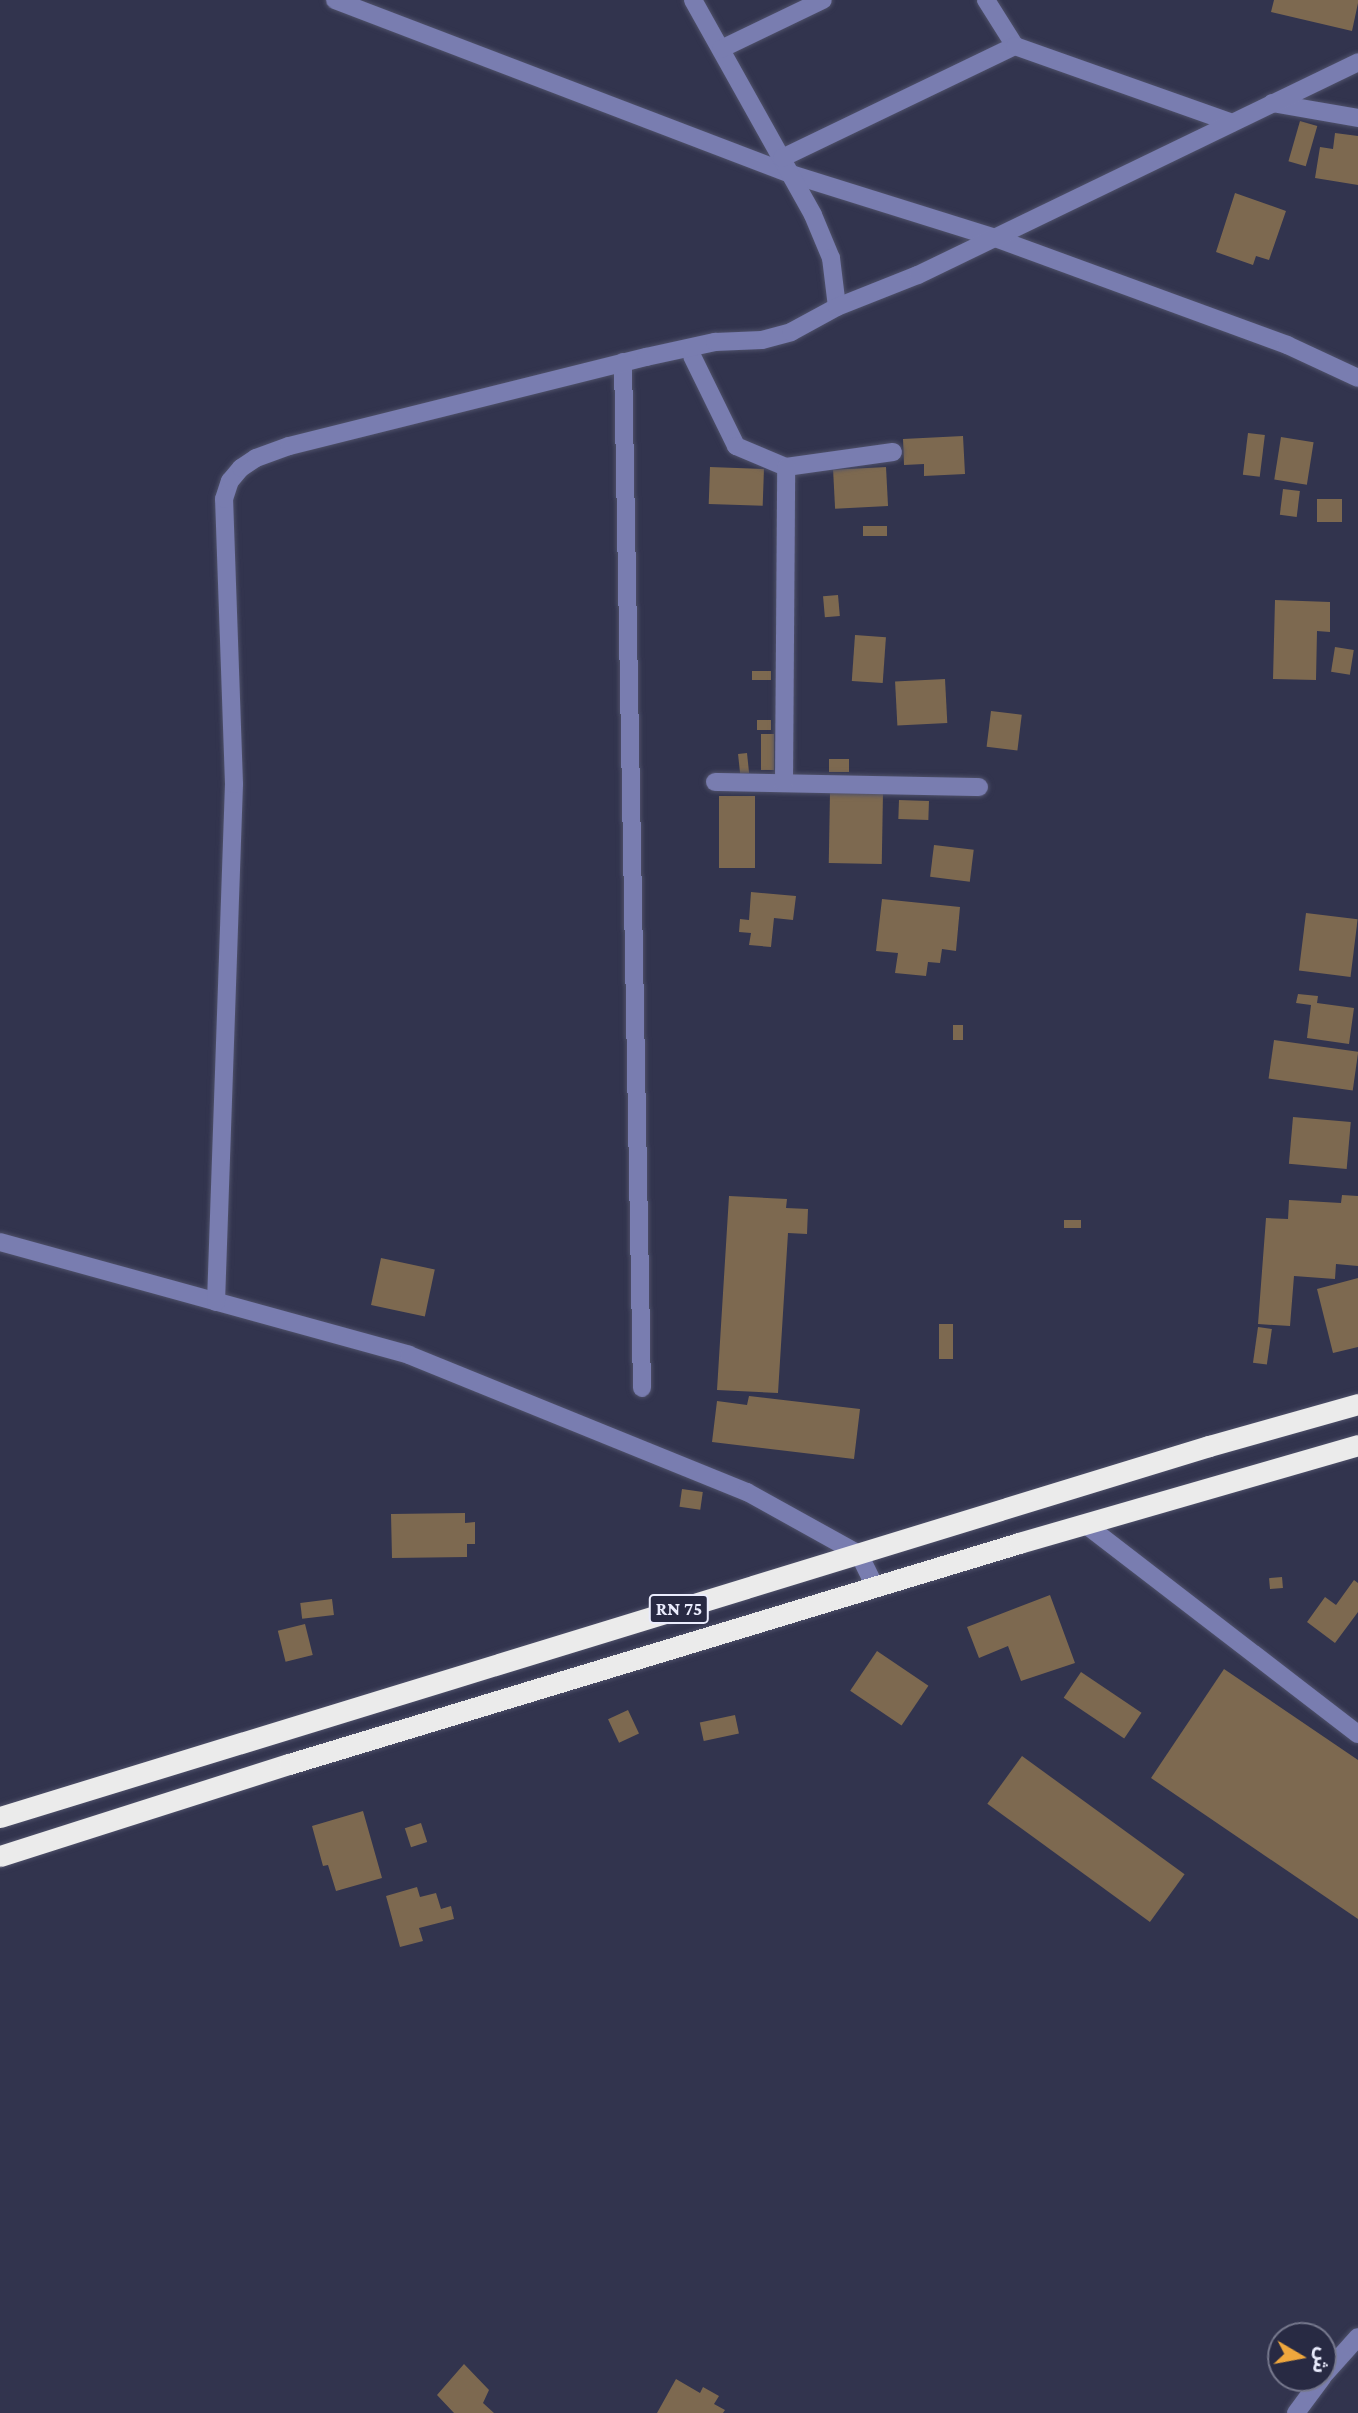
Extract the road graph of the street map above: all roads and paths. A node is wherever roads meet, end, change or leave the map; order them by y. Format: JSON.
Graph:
{"nodes":[{"id":1,"x":335,"y":0,"type":"edge"},
{"id":2,"x":694,"y":0,"type":"edge"},
{"id":3,"x":823,"y":0,"type":"edge"},
{"id":4,"x":986,"y":0,"type":"edge"},
{"id":5,"x":1016,"y":46,"type":"junction"},
{"id":6,"x":721,"y":49,"type":"junction"},
{"id":7,"x":1358,"y":62,"type":"edge"},
{"id":8,"x":1272,"y":103,"type":"junction"},
{"id":9,"x":1358,"y":118,"type":"edge"},
{"id":10,"x":1232,"y":123,"type":"junction"},
{"id":11,"x":782,"y":158,"type":"junction"},
{"id":12,"x":791,"y":174,"type":"junction"},
{"id":13,"x":995,"y":238,"type":"junction"},
{"id":14,"x":838,"y":307,"type":"junction"},
{"id":15,"x":692,"y":356,"type":"dead end"},
{"id":16,"x":623,"y":362,"type":"junction"},
{"id":17,"x":1358,"y":378,"type":"edge"},
{"id":18,"x":893,"y":452,"type":"dead end"},
{"id":19,"x":786,"y":467,"type":"junction"},
{"id":20,"x":715,"y":782,"type":"dead end"},
{"id":21,"x":784,"y":783,"type":"junction"},
{"id":22,"x":979,"y":787,"type":"dead end"},
{"id":23,"x":0,"y":1242,"type":"edge"},
{"id":24,"x":216,"y":1302,"type":"junction"},
{"id":25,"x":642,"y":1388,"type":"dead end"},
{"id":26,"x":1358,"y":1404,"type":"edge"},
{"id":27,"x":1358,"y":1445,"type":"edge"},
{"id":28,"x":1085,"y":1524,"type":"junction"},
{"id":29,"x":859,"y":1554,"type":"junction"},
{"id":30,"x":875,"y":1587,"type":"junction"},
{"id":31,"x":1358,"y":1734,"type":"edge"},
{"id":32,"x":0,"y":1817,"type":"edge"},
{"id":33,"x":0,"y":1856,"type":"edge"},
{"id":34,"x":1358,"y":2337,"type":"edge"},
{"id":35,"x":1337,"y":2360,"type":"edge"},
{"id":36,"x":1311,"y":2392,"type":"edge"},
{"id":37,"x":1296,"y":2413,"type":"edge"}],
"edges":[{"from":1,"to":12,"type":"street"},
{"from":2,"to":6,"type":"street"},
{"from":3,"to":6,"type":"street"},
{"from":4,"to":5,"type":"street"},
{"from":5,"to":10,"type":"street"},
{"from":5,"to":11,"type":"street"},
{"from":6,"to":11,"type":"street"},
{"from":7,"to":8,"type":"street"},
{"from":8,"to":9,"type":"street"},
{"from":8,"to":10,"type":"street"},
{"from":10,"to":13,"type":"street"},
{"from":11,"to":12,"type":"street"},
{"from":12,"to":13,"type":"street"},
{"from":12,"to":14,"type":"street"},
{"from":13,"to":14,"type":"street"},
{"from":13,"to":17,"type":"street"},
{"from":14,"to":16,"type":"street"},
{"from":15,"to":19,"type":"street"},
{"from":16,"to":24,"type":"street"},
{"from":16,"to":25,"type":"street"},
{"from":18,"to":19,"type":"street"},
{"from":19,"to":21,"type":"street"},
{"from":20,"to":21,"type":"street"},
{"from":21,"to":22,"type":"street"},
{"from":23,"to":24,"type":"street"},
{"from":24,"to":29,"type":"street"},
{"from":26,"to":29,"type":"highway","number":"RN 75"},
{"from":27,"to":28,"type":"highway","number":"RN 75"},
{"from":28,"to":30,"type":"highway","number":"RN 75"},
{"from":28,"to":31,"type":"street"},
{"from":29,"to":30,"type":"street"},
{"from":29,"to":32,"type":"highway","number":"RN 75"},
{"from":30,"to":33,"type":"highway","number":"RN 75"},
{"from":34,"to":35,"type":"street"},
{"from":36,"to":37,"type":"street"}]}
